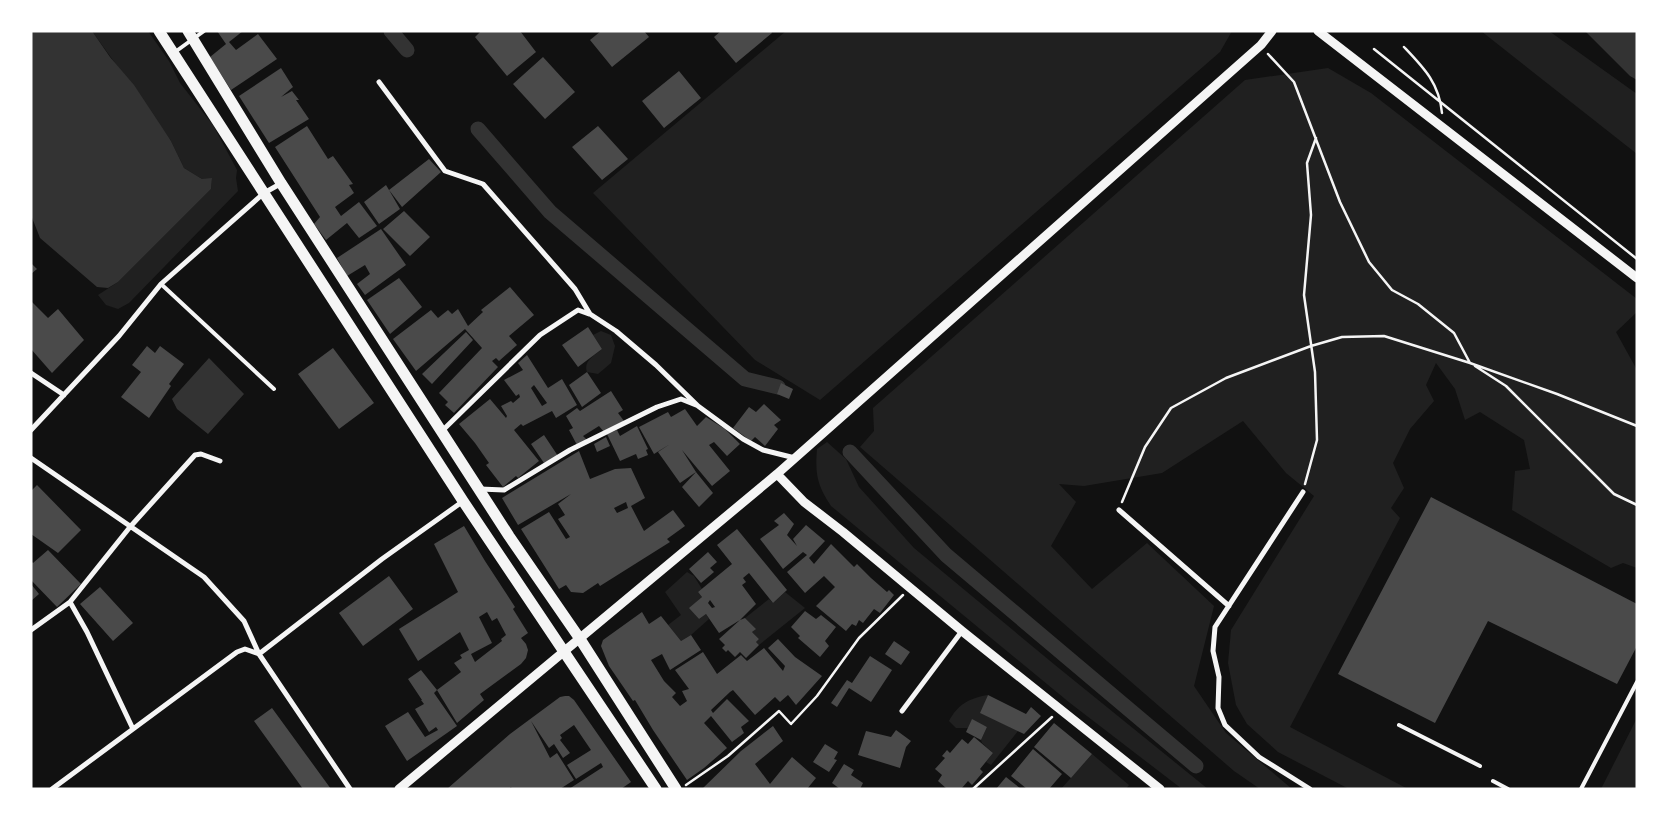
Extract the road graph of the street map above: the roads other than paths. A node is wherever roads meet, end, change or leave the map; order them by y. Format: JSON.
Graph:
{"nodes":[{"id":1,"x":159,"y":31,"type":"edge"},
{"id":2,"x":204,"y":31,"type":"edge"},
{"id":3,"x":1272,"y":31,"type":"edge"},
{"id":4,"x":1318,"y":31,"type":"edge"},
{"id":5,"x":191,"y":36,"type":"edge"},
{"id":6,"x":173,"y":53,"type":"junction"},
{"id":7,"x":379,"y":82,"type":"dead end"},
{"id":8,"x":280,"y":183,"type":"junction"},
{"id":9,"x":264,"y":193,"type":"junction"},
{"id":10,"x":1637,"y":278,"type":"edge"},
{"id":11,"x":161,"y":284,"type":"junction"},
{"id":12,"x":590,"y":314,"type":"junction"},
{"id":13,"x":31,"y":373,"type":"edge"},
{"id":14,"x":274,"y":389,"type":"dead end"},
{"id":15,"x":64,"y":395,"type":"junction"},
{"id":16,"x":698,"y":406,"type":"junction"},
{"id":17,"x":31,"y":430,"type":"edge"},
{"id":18,"x":441,"y":431,"type":"junction"},
{"id":19,"x":31,"y":458,"type":"edge"},
{"id":20,"x":795,"y":458,"type":"junction"},
{"id":21,"x":220,"y":461,"type":"dead end"},
{"id":22,"x":777,"y":474,"type":"junction"},
{"id":23,"x":480,"y":489,"type":"junction"},
{"id":24,"x":1303,"y":492,"type":"road end"},
{"id":25,"x":463,"y":501,"type":"junction"},
{"id":26,"x":1119,"y":510,"type":"road end"},
{"id":27,"x":130,"y":527,"type":"junction"},
{"id":28,"x":70,"y":602,"type":"junction"},
{"id":29,"x":1229,"y":606,"type":"junction"},
{"id":30,"x":31,"y":630,"type":"edge"},
{"id":31,"x":962,"y":631,"type":"junction"},
{"id":32,"x":580,"y":639,"type":"junction"},
{"id":33,"x":564,"y":651,"type":"junction"},
{"id":34,"x":259,"y":654,"type":"junction"},
{"id":35,"x":1637,"y":682,"type":"edge"},
{"id":36,"x":902,"y":711,"type":"dead end"},
{"id":37,"x":1399,"y":725,"type":"dead end"},
{"id":38,"x":133,"y":729,"type":"junction"},
{"id":39,"x":1480,"y":766,"type":"dead end"},
{"id":40,"x":1493,"y":781,"type":"dead end"},
{"id":41,"x":52,"y":789,"type":"edge"},
{"id":42,"x":350,"y":789,"type":"edge"},
{"id":43,"x":399,"y":789,"type":"edge"},
{"id":44,"x":656,"y":789,"type":"edge"},
{"id":45,"x":676,"y":789,"type":"edge"},
{"id":46,"x":1160,"y":789,"type":"edge"},
{"id":47,"x":1310,"y":789,"type":"edge"},
{"id":48,"x":1508,"y":789,"type":"edge"},
{"id":49,"x":1581,"y":789,"type":"edge"}],
"edges":[{"from":1,"to":6,"type":"main road"},
{"from":2,"to":5,"type":"lane"},
{"from":3,"to":20,"type":"street"},
{"from":4,"to":10,"type":"street"},
{"from":5,"to":6,"type":"lane"},
{"from":5,"to":8,"type":"main road"},
{"from":6,"to":9,"type":"main road"},
{"from":7,"to":12,"type":"street"},
{"from":8,"to":9,"type":"street"},
{"from":8,"to":18,"type":"main road"},
{"from":9,"to":11,"type":"street"},
{"from":9,"to":25,"type":"main road"},
{"from":11,"to":14,"type":"lane"},
{"from":11,"to":15,"type":"street"},
{"from":12,"to":16,"type":"street"},
{"from":12,"to":18,"type":"street"},
{"from":13,"to":15,"type":"street"},
{"from":15,"to":17,"type":"street"},
{"from":16,"to":20,"type":"street"},
{"from":16,"to":23,"type":"street"},
{"from":18,"to":23,"type":"main road"},
{"from":19,"to":27,"type":"street"},
{"from":20,"to":22,"type":"street"},
{"from":21,"to":27,"type":"street"},
{"from":22,"to":31,"type":"street"},
{"from":22,"to":32,"type":"street"},
{"from":23,"to":32,"type":"main road"},
{"from":24,"to":29,"type":"street"},
{"from":25,"to":33,"type":"main road"},
{"from":25,"to":34,"type":"street"},
{"from":26,"to":29,"type":"street"},
{"from":27,"to":28,"type":"street"},
{"from":27,"to":34,"type":"street"},
{"from":28,"to":30,"type":"street"},
{"from":28,"to":38,"type":"street"},
{"from":29,"to":47,"type":"street"},
{"from":31,"to":36,"type":"street"},
{"from":31,"to":46,"type":"street"},
{"from":32,"to":33,"type":"street"},
{"from":32,"to":45,"type":"main road"},
{"from":33,"to":43,"type":"street"},
{"from":33,"to":44,"type":"main road"},
{"from":34,"to":38,"type":"street"},
{"from":34,"to":42,"type":"street"},
{"from":35,"to":49,"type":"lane"},
{"from":37,"to":39,"type":"lane"},
{"from":38,"to":41,"type":"street"},
{"from":40,"to":48,"type":"lane"}]}
